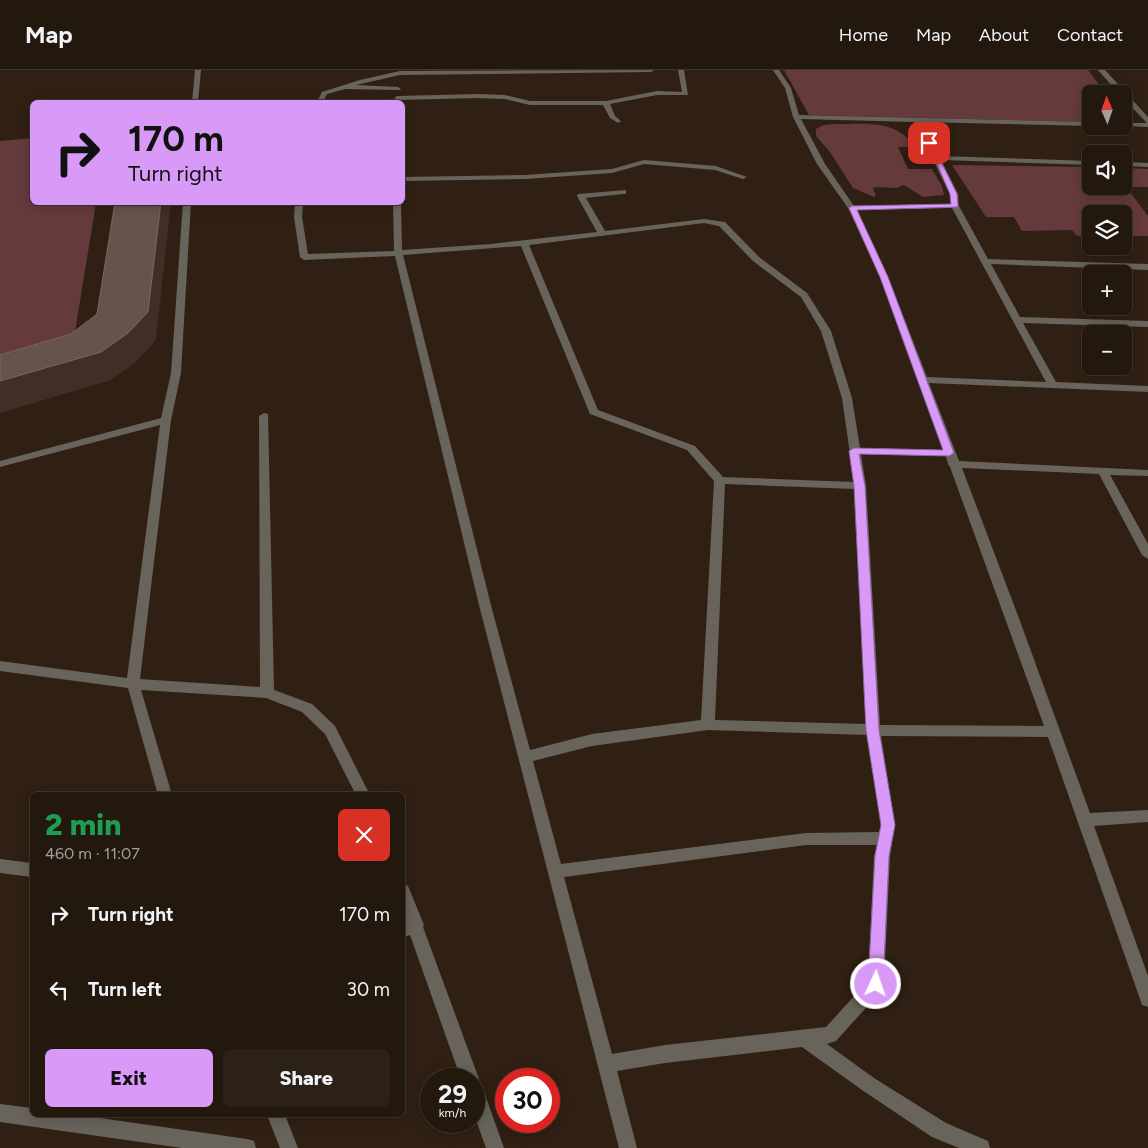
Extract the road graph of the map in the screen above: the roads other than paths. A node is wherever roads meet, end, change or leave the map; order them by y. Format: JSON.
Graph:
{"nodes":[{"id":1,"x":198,"y":70,"type":"edge"},
{"id":2,"x":651,"y":70,"type":"edge"},
{"id":3,"x":676,"y":70,"type":"edge"},
{"id":4,"x":681,"y":70,"type":"edge"},
{"id":5,"x":685,"y":70,"type":"edge"},
{"id":6,"x":776,"y":70,"type":"edge"},
{"id":7,"x":1101,"y":70,"type":"edge"},
{"id":8,"x":400,"y":71,"type":"edge"},
{"id":9,"x":1115,"y":85,"type":"edge"},
{"id":10,"x":344,"y":87,"type":"junction"},
{"id":11,"x":398,"y":89,"type":"junction"},
{"id":12,"x":195,"y":100,"type":"edge"},
{"id":13,"x":321,"y":100,"type":"edge"},
{"id":14,"x":397,"y":100,"type":"edge"},
{"id":15,"x":606,"y":103,"type":"junction"},
{"id":16,"x":1132,"y":104,"type":"edge"},
{"id":17,"x":796,"y":117,"type":"junction"},
{"id":18,"x":917,"y":120,"type":"junction"},
{"id":19,"x":618,"y":121,"type":"dead end"},
{"id":20,"x":1148,"y":121,"type":"edge"},
{"id":21,"x":1082,"y":124,"type":"edge"},
{"id":22,"x":1132,"y":125,"type":"edge"},
{"id":23,"x":1148,"y":125,"type":"edge"},
{"id":24,"x":936,"y":158,"type":"junction"},
{"id":25,"x":1082,"y":163,"type":"edge"},
{"id":26,"x":1132,"y":164,"type":"edge"},
{"id":27,"x":1148,"y":165,"type":"edge"},
{"id":28,"x":744,"y":177,"type":"dead end"},
{"id":29,"x":405,"y":179,"type":"edge"},
{"id":30,"x":623,"y":192,"type":"dead end"},
{"id":31,"x":188,"y":205,"type":"edge"},
{"id":32,"x":299,"y":205,"type":"edge"},
{"id":33,"x":397,"y":205,"type":"edge"},
{"id":34,"x":955,"y":206,"type":"junction"},
{"id":35,"x":852,"y":208,"type":"junction"},
{"id":36,"x":602,"y":234,"type":"junction"},
{"id":37,"x":524,"y":244,"type":"junction"},
{"id":38,"x":399,"y":252,"type":"junction"},
{"id":39,"x":985,"y":261,"type":"junction"},
{"id":40,"x":1148,"y":267,"type":"edge"},
{"id":41,"x":1018,"y":320,"type":"junction"},
{"id":42,"x":1148,"y":324,"type":"edge"},
{"id":43,"x":922,"y":380,"type":"junction"},
{"id":44,"x":1052,"y":384,"type":"junction"},
{"id":45,"x":1148,"y":389,"type":"edge"},
{"id":46,"x":264,"y":416,"type":"dead end"},
{"id":47,"x":166,"y":420,"type":"junction"},
{"id":48,"x":854,"y":451,"type":"junction"},
{"id":49,"x":951,"y":458,"type":"junction"},
{"id":50,"x":0,"y":464,"type":"edge"},
{"id":51,"x":1103,"y":471,"type":"junction"},
{"id":52,"x":1148,"y":473,"type":"edge"},
{"id":53,"x":720,"y":480,"type":"junction"},
{"id":54,"x":860,"y":486,"type":"junction"},
{"id":55,"x":1148,"y":555,"type":"edge"},
{"id":56,"x":0,"y":666,"type":"edge"},
{"id":57,"x":133,"y":684,"type":"junction"},
{"id":58,"x":267,"y":693,"type":"junction"},
{"id":59,"x":708,"y":725,"type":"junction"},
{"id":60,"x":873,"y":730,"type":"junction"},
{"id":61,"x":1054,"y":732,"type":"junction"},
{"id":62,"x":525,"y":758,"type":"junction"},
{"id":63,"x":164,"y":792,"type":"edge"},
{"id":64,"x":361,"y":792,"type":"edge"},
{"id":65,"x":1148,"y":816,"type":"edge"},
{"id":66,"x":1085,"y":820,"type":"junction"},
{"id":67,"x":886,"y":838,"type":"junction"},
{"id":68,"x":0,"y":866,"type":"edge"},
{"id":69,"x":30,"y":870,"type":"edge"},
{"id":70,"x":556,"y":871,"type":"junction"},
{"id":71,"x":405,"y":907,"type":"edge"},
{"id":72,"x":409,"y":928,"type":"edge"},
{"id":73,"x":1148,"y":999,"type":"edge"},
{"id":74,"x":805,"y":1038,"type":"junction"},
{"id":75,"x":606,"y":1064,"type":"junction"},
{"id":76,"x":466,"y":1068,"type":"edge"},
{"id":77,"x":0,"y":1113,"type":"edge"},
{"id":78,"x":277,"y":1117,"type":"edge"},
{"id":79,"x":485,"y":1121,"type":"edge"},
{"id":80,"x":247,"y":1148,"type":"edge"},
{"id":81,"x":289,"y":1148,"type":"edge"},
{"id":82,"x":494,"y":1148,"type":"edge"},
{"id":83,"x":628,"y":1148,"type":"edge"},
{"id":84,"x":982,"y":1148,"type":"edge"}],
"edges":[{"from":1,"to":12,"type":"street"},
{"from":2,"to":8,"type":"street"},
{"from":3,"to":4,"type":"street"},
{"from":4,"to":5,"type":"street"},
{"from":4,"to":15,"type":"street"},
{"from":6,"to":17,"type":"street"},
{"from":7,"to":9,"type":"street"},
{"from":8,"to":10,"type":"street"},
{"from":8,"to":11,"type":"street"},
{"from":10,"to":11,"type":"street"},
{"from":10,"to":13,"type":"street"},
{"from":11,"to":14,"type":"street"},
{"from":14,"to":15,"type":"street"},
{"from":15,"to":19,"type":"street"},
{"from":16,"to":20,"type":"street"},
{"from":17,"to":18,"type":"street"},
{"from":17,"to":35,"type":"street"},
{"from":18,"to":21,"type":"street"},
{"from":18,"to":24,"type":"street"},
{"from":22,"to":23,"type":"street"},
{"from":24,"to":25,"type":"street"},
{"from":24,"to":34,"type":"street"},
{"from":26,"to":27,"type":"street"},
{"from":28,"to":29,"type":"street"},
{"from":30,"to":36,"type":"street"},
{"from":31,"to":47,"type":"street"},
{"from":32,"to":38,"type":"street"},
{"from":33,"to":38,"type":"street"},
{"from":34,"to":35,"type":"street"},
{"from":34,"to":39,"type":"street"},
{"from":35,"to":43,"type":"street"},
{"from":36,"to":37,"type":"street"},
{"from":36,"to":48,"type":"street"},
{"from":37,"to":38,"type":"street"},
{"from":37,"to":53,"type":"street"},
{"from":38,"to":62,"type":"street"},
{"from":39,"to":40,"type":"street"},
{"from":39,"to":41,"type":"street"},
{"from":41,"to":42,"type":"street"},
{"from":41,"to":44,"type":"street"},
{"from":43,"to":44,"type":"street"},
{"from":43,"to":49,"type":"street"},
{"from":44,"to":45,"type":"street"},
{"from":46,"to":58,"type":"street"},
{"from":47,"to":50,"type":"street"},
{"from":47,"to":57,"type":"street"},
{"from":48,"to":49,"type":"street"},
{"from":48,"to":54,"type":"street"},
{"from":49,"to":51,"type":"street"},
{"from":49,"to":61,"type":"street"},
{"from":51,"to":52,"type":"street"},
{"from":51,"to":55,"type":"street"},
{"from":53,"to":54,"type":"street"},
{"from":53,"to":59,"type":"street"},
{"from":54,"to":60,"type":"street"},
{"from":56,"to":57,"type":"street"},
{"from":57,"to":58,"type":"street"},
{"from":57,"to":63,"type":"street"},
{"from":58,"to":64,"type":"street"},
{"from":59,"to":60,"type":"street"},
{"from":59,"to":62,"type":"street"},
{"from":60,"to":61,"type":"street"},
{"from":60,"to":67,"type":"street"},
{"from":61,"to":66,"type":"street"},
{"from":62,"to":70,"type":"street"},
{"from":65,"to":66,"type":"street"},
{"from":66,"to":73,"type":"street"},
{"from":67,"to":70,"type":"street"},
{"from":67,"to":74,"type":"street"},
{"from":68,"to":69,"type":"street"},
{"from":70,"to":75,"type":"street"},
{"from":71,"to":72,"type":"street"},
{"from":72,"to":76,"type":"street"},
{"from":74,"to":75,"type":"street"},
{"from":74,"to":84,"type":"street"},
{"from":75,"to":83,"type":"street"},
{"from":77,"to":80,"type":"street"},
{"from":78,"to":81,"type":"street"},
{"from":79,"to":82,"type":"street"}]}
